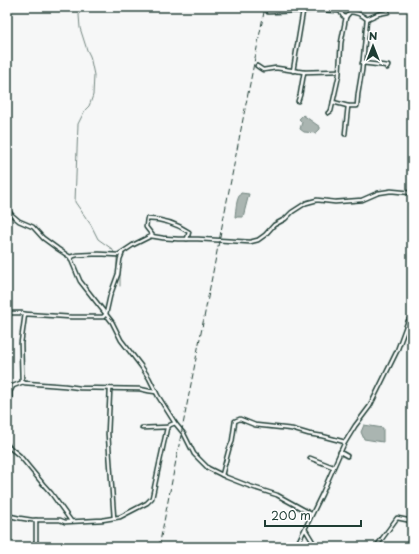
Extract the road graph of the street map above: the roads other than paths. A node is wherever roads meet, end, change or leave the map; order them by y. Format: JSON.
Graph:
{"nodes":[{"id":1,"x":387,"y":7,"type":"edge"},
{"id":2,"x":303,"y":11,"type":"junction"},
{"id":3,"x":268,"y":12,"type":"dead end"},
{"id":4,"x":346,"y":17,"type":"junction"},
{"id":5,"x":367,"y":19,"type":"junction"},
{"id":6,"x":362,"y":63,"type":"junction"},
{"id":7,"x":257,"y":66,"type":"dead end"},
{"id":8,"x":388,"y":68,"type":"dead end"},
{"id":9,"x":292,"y":70,"type":"junction"},
{"id":10,"x":304,"y":72,"type":"junction"},
{"id":11,"x":339,"y":72,"type":"junction"},
{"id":12,"x":298,"y":101,"type":"dead end"},
{"id":13,"x":333,"y":102,"type":"junction"},
{"id":14,"x":348,"y":106,"type":"junction"},
{"id":15,"x":328,"y":113,"type":"dead end"},
{"id":16,"x":345,"y":134,"type":"dead end"},
{"id":17,"x":412,"y":193,"type":"edge"},
{"id":18,"x":7,"y":209,"type":"edge"},
{"id":19,"x":153,"y":236,"type":"junction"},
{"id":20,"x":187,"y":239,"type":"junction"},
{"id":21,"x":123,"y":252,"type":"junction"},
{"id":22,"x":70,"y":257,"type":"junction"},
{"id":23,"x":7,"y":313,"type":"edge"},
{"id":24,"x":25,"y":314,"type":"junction"},
{"id":25,"x":106,"y":314,"type":"junction"},
{"id":26,"x":412,"y":316,"type":"edge"},
{"id":27,"x":408,"y":323,"type":"junction"},
{"id":28,"x":412,"y":324,"type":"edge"},
{"id":29,"x":23,"y":382,"type":"junction"},
{"id":30,"x":110,"y":388,"type":"junction"},
{"id":31,"x":156,"y":392,"type":"junction"},
{"id":32,"x":7,"y":400,"type":"edge"},
{"id":33,"x":175,"y":423,"type":"junction"},
{"id":34,"x":168,"y":427,"type":"junction"},
{"id":35,"x":142,"y":428,"type":"dead end"},
{"id":36,"x":345,"y":442,"type":"junction"},
{"id":37,"x":7,"y":444,"type":"edge"},
{"id":38,"x":340,"y":452,"type":"junction"},
{"id":39,"x":347,"y":456,"type":"dead end"},
{"id":40,"x":310,"y":458,"type":"dead end"},
{"id":41,"x":333,"y":467,"type":"junction"},
{"id":42,"x":222,"y":475,"type":"junction"},
{"id":43,"x":7,"y":514,"type":"edge"},
{"id":44,"x":311,"y":514,"type":"junction"},
{"id":45,"x":114,"y":518,"type":"junction"},
{"id":46,"x":36,"y":520,"type":"junction"},
{"id":47,"x":71,"y":521,"type":"junction"},
{"id":48,"x":412,"y":521,"type":"edge"},
{"id":49,"x":305,"y":529,"type":"junction"},
{"id":50,"x":33,"y":547,"type":"edge"},
{"id":51,"x":296,"y":547,"type":"edge"},
{"id":52,"x":316,"y":547,"type":"edge"},
{"id":53,"x":376,"y":547,"type":"edge"}],
"edges":[{"from":1,"to":5,"type":"street"},
{"from":2,"to":3,"type":"street"},
{"from":2,"to":4,"type":"street"},
{"from":2,"to":9,"type":"street"},
{"from":4,"to":5,"type":"street"},
{"from":4,"to":11,"type":"street"},
{"from":5,"to":6,"type":"street"},
{"from":6,"to":8,"type":"street"},
{"from":6,"to":14,"type":"street"},
{"from":7,"to":9,"type":"street"},
{"from":9,"to":10,"type":"street"},
{"from":10,"to":11,"type":"street"},
{"from":10,"to":12,"type":"street"},
{"from":11,"to":13,"type":"street"},
{"from":13,"to":14,"type":"street"},
{"from":13,"to":15,"type":"street"},
{"from":14,"to":16,"type":"street"},
{"from":17,"to":20,"type":"street"},
{"from":18,"to":22,"type":"street"},
{"from":19,"to":20,"type":"street"},
{"from":19,"to":20,"type":"street"},
{"from":19,"to":21,"type":"street"},
{"from":21,"to":22,"type":"street"},
{"from":21,"to":25,"type":"street"},
{"from":22,"to":25,"type":"street"},
{"from":23,"to":24,"type":"street"},
{"from":24,"to":25,"type":"street"},
{"from":24,"to":29,"type":"street"},
{"from":25,"to":31,"type":"street"},
{"from":26,"to":27,"type":"street"},
{"from":27,"to":28,"type":"street"},
{"from":27,"to":36,"type":"street"},
{"from":29,"to":30,"type":"street"},
{"from":29,"to":32,"type":"street"},
{"from":30,"to":31,"type":"street"},
{"from":30,"to":45,"type":"street"},
{"from":31,"to":33,"type":"street"},
{"from":33,"to":34,"type":"street"},
{"from":33,"to":42,"type":"street"},
{"from":34,"to":35,"type":"street"},
{"from":34,"to":45,"type":"street"},
{"from":36,"to":38,"type":"street"},
{"from":36,"to":42,"type":"street"},
{"from":37,"to":47,"type":"street"},
{"from":38,"to":39,"type":"street"},
{"from":38,"to":41,"type":"street"},
{"from":40,"to":41,"type":"street"},
{"from":41,"to":44,"type":"street"},
{"from":42,"to":44,"type":"street"},
{"from":43,"to":46,"type":"street"},
{"from":44,"to":49,"type":"street"},
{"from":45,"to":47,"type":"street"},
{"from":46,"to":47,"type":"street"},
{"from":46,"to":50,"type":"street"},
{"from":48,"to":53,"type":"street"},
{"from":49,"to":51,"type":"street"},
{"from":49,"to":52,"type":"street"}]}
